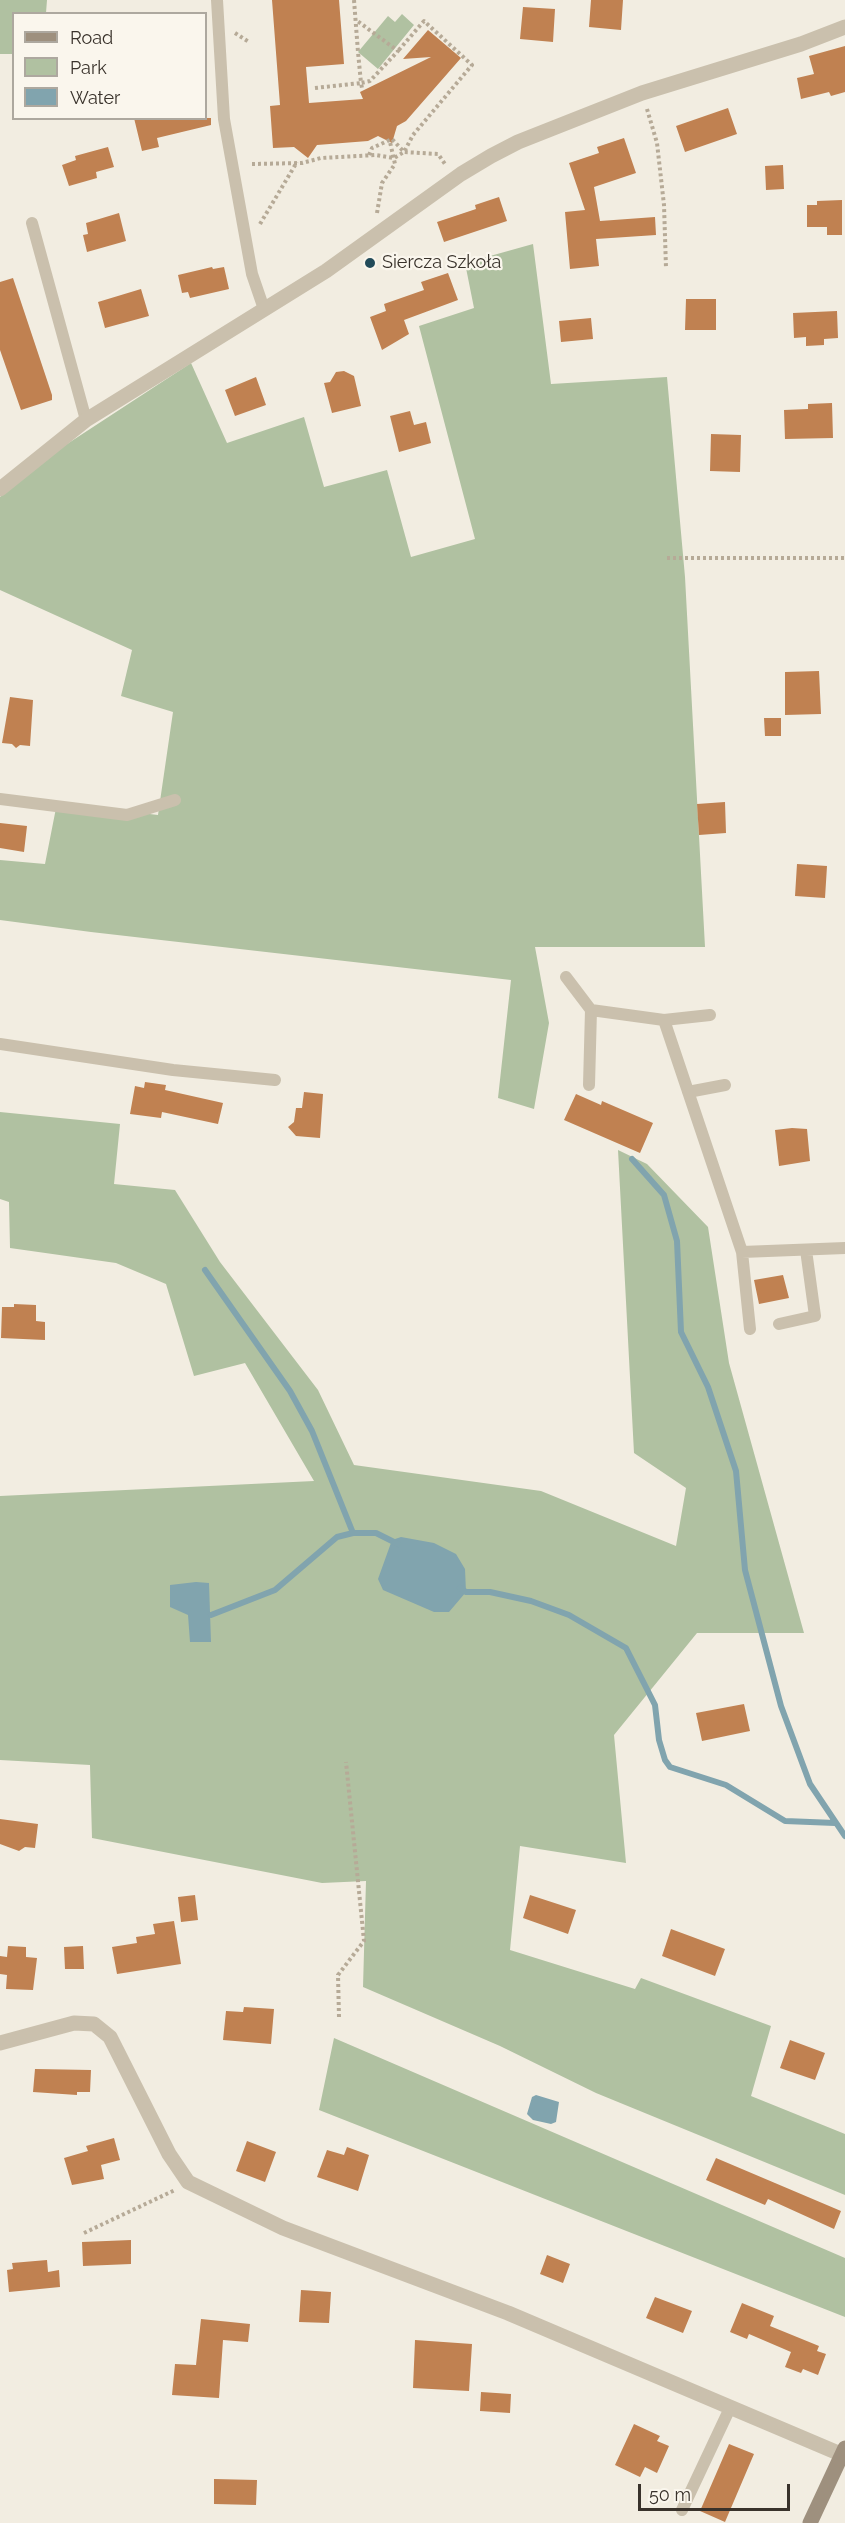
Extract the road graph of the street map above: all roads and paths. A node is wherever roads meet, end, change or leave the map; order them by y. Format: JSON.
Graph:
{"nodes":[{"id":1,"x":217,"y":0,"type":"edge"},
{"id":2,"x":354,"y":0,"type":"edge"},
{"id":3,"x":356,"y":20,"type":"junction"},
{"id":4,"x":234,"y":23,"type":"dead end"},
{"id":5,"x":845,"y":27,"type":"edge"},
{"id":6,"x":249,"y":42,"type":"dead end"},
{"id":7,"x":398,"y":51,"type":"junction"},
{"id":8,"x":362,"y":85,"type":"junction"},
{"id":9,"x":315,"y":88,"type":"dead end"},
{"id":10,"x":642,"y":93,"type":"junction"},
{"id":11,"x":390,"y":142,"type":"junction"},
{"id":12,"x":404,"y":152,"type":"junction"},
{"id":13,"x":369,"y":155,"type":"junction"},
{"id":14,"x":394,"y":158,"type":"junction"},
{"id":15,"x":297,"y":162,"type":"junction"},
{"id":16,"x":252,"y":164,"type":"dead end"},
{"id":17,"x":446,"y":166,"type":"dead end"},
{"id":18,"x":377,"y":212,"type":"dead end"},
{"id":19,"x":32,"y":223,"type":"dead end"},
{"id":20,"x":260,"y":224,"type":"dead end"},
{"id":21,"x":666,"y":268,"type":"dead end"},
{"id":22,"x":264,"y":309,"type":"junction"},
{"id":23,"x":86,"y":420,"type":"junction"},
{"id":24,"x":0,"y":489,"type":"edge"},
{"id":25,"x":667,"y":558,"type":"dead end"},
{"id":26,"x":845,"y":558,"type":"edge"},
{"id":27,"x":0,"y":799,"type":"edge"},
{"id":28,"x":175,"y":800,"type":"dead end"},
{"id":29,"x":566,"y":977,"type":"dead end"},
{"id":30,"x":591,"y":1010,"type":"junction"},
{"id":31,"x":710,"y":1015,"type":"dead end"},
{"id":32,"x":664,"y":1020,"type":"junction"},
{"id":33,"x":0,"y":1044,"type":"edge"},
{"id":34,"x":275,"y":1080,"type":"dead end"},
{"id":35,"x":589,"y":1085,"type":"dead end"},
{"id":36,"x":725,"y":1085,"type":"dead end"},
{"id":37,"x":688,"y":1092,"type":"junction"},
{"id":38,"x":845,"y":1248,"type":"edge"},
{"id":39,"x":806,"y":1250,"type":"junction"},
{"id":40,"x":742,"y":1252,"type":"junction"},
{"id":41,"x":779,"y":1324,"type":"dead end"},
{"id":42,"x":750,"y":1329,"type":"dead end"},
{"id":43,"x":346,"y":1762,"type":"dead end"},
{"id":44,"x":339,"y":2017,"type":"dead end"},
{"id":45,"x":0,"y":2043,"type":"edge"},
{"id":46,"x":188,"y":2182,"type":"junction"},
{"id":47,"x":84,"y":2233,"type":"dead end"},
{"id":48,"x":730,"y":2408,"type":"junction"},
{"id":49,"x":844,"y":2451,"type":"edge"},
{"id":50,"x":682,"y":2510,"type":"dead end"},
{"id":51,"x":810,"y":2523,"type":"edge"}],
"edges":[{"from":1,"to":22,"type":"lane"},
{"from":2,"to":3,"type":"path"},
{"from":3,"to":7,"type":"path"},
{"from":3,"to":8,"type":"path"},
{"from":4,"to":6,"type":"path"},
{"from":5,"to":10,"type":"street"},
{"from":7,"to":8,"type":"path"},
{"from":7,"to":12,"type":"path"},
{"from":8,"to":9,"type":"path"},
{"from":10,"to":21,"type":"path"},
{"from":10,"to":22,"type":"street"},
{"from":11,"to":12,"type":"path"},
{"from":11,"to":13,"type":"path"},
{"from":11,"to":14,"type":"path"},
{"from":12,"to":14,"type":"path"},
{"from":12,"to":17,"type":"path"},
{"from":13,"to":14,"type":"path"},
{"from":13,"to":15,"type":"path"},
{"from":14,"to":18,"type":"path"},
{"from":15,"to":16,"type":"path"},
{"from":15,"to":20,"type":"path"},
{"from":19,"to":23,"type":"lane"},
{"from":22,"to":23,"type":"street"},
{"from":23,"to":24,"type":"street"},
{"from":25,"to":26,"type":"path"},
{"from":27,"to":28,"type":"lane"},
{"from":29,"to":30,"type":"lane"},
{"from":30,"to":32,"type":"lane"},
{"from":30,"to":35,"type":"lane"},
{"from":31,"to":32,"type":"lane"},
{"from":32,"to":37,"type":"lane"},
{"from":33,"to":34,"type":"lane"},
{"from":36,"to":37,"type":"lane"},
{"from":37,"to":40,"type":"lane"},
{"from":38,"to":39,"type":"lane"},
{"from":39,"to":40,"type":"lane"},
{"from":39,"to":41,"type":"lane"},
{"from":40,"to":42,"type":"lane"},
{"from":43,"to":44,"type":"path"},
{"from":45,"to":46,"type":"street"},
{"from":46,"to":47,"type":"path"},
{"from":46,"to":48,"type":"street"},
{"from":48,"to":49,"type":"street"},
{"from":48,"to":50,"type":"lane"},
{"from":49,"to":51,"type":"street"}]}
